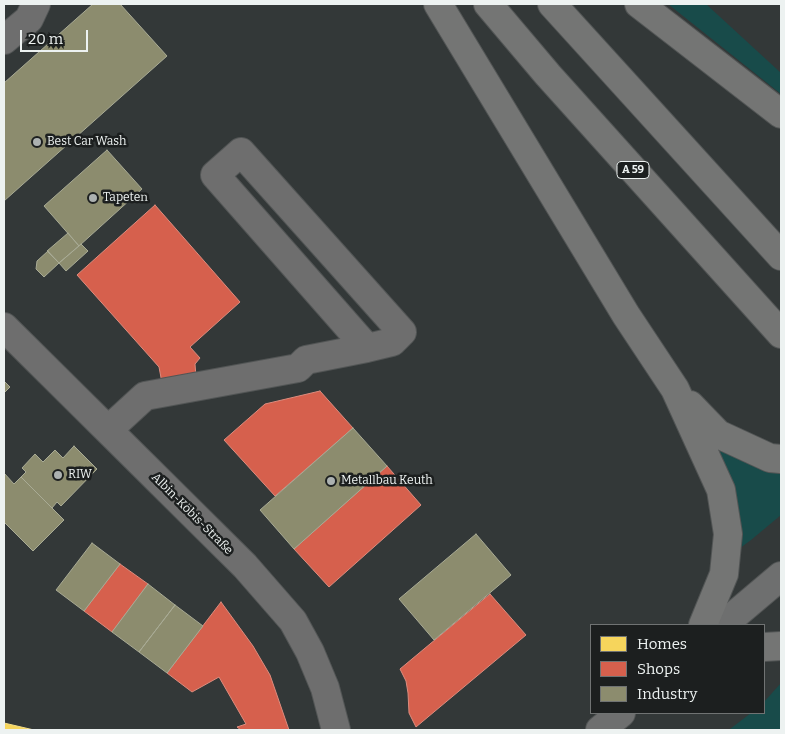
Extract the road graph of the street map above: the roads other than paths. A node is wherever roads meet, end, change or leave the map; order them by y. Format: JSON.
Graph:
{"nodes":[{"id":1,"x":36,"y":4,"type":"edge"},
{"id":2,"x":438,"y":4,"type":"edge"},
{"id":3,"x":488,"y":4,"type":"edge"},
{"id":4,"x":552,"y":4,"type":"edge"},
{"id":5,"x":639,"y":4,"type":"edge"},
{"id":6,"x":4,"y":40,"type":"edge"},
{"id":7,"x":781,"y":114,"type":"edge"},
{"id":8,"x":781,"y":256,"type":"edge"},
{"id":9,"x":4,"y":327,"type":"edge"},
{"id":10,"x":781,"y":334,"type":"edge"},
{"id":11,"x":367,"y":348,"type":"junction"},
{"id":12,"x":675,"y":390,"type":"junction"},
{"id":13,"x":108,"y":430,"type":"junction"},
{"id":14,"x":781,"y":459,"type":"edge"},
{"id":15,"x":781,"y":576,"type":"edge"},
{"id":16,"x":703,"y":624,"type":"edge"},
{"id":17,"x":724,"y":624,"type":"edge"},
{"id":18,"x":781,"y":646,"type":"edge"},
{"id":19,"x":765,"y":647,"type":"edge"},
{"id":20,"x":620,"y":714,"type":"edge"},
{"id":21,"x":336,"y":730,"type":"edge"},
{"id":22,"x":600,"y":730,"type":"edge"}],
"edges":[{"from":1,"to":6,"type":"street"},
{"from":2,"to":12,"type":"highway"},
{"from":3,"to":10,"type":"highway","number":"A 59"},
{"from":4,"to":8,"type":"highway"},
{"from":5,"to":7,"type":"highway"},
{"from":9,"to":13,"type":"street","name":"Albin-Köbis-Straße"},
{"from":11,"to":11,"type":"street"},
{"from":11,"to":13,"type":"street"},
{"from":12,"to":14,"type":"highway"},
{"from":12,"to":16,"type":"highway"},
{"from":13,"to":21,"type":"street","name":"Albin-Köbis-Straße"},
{"from":15,"to":17,"type":"main road"},
{"from":18,"to":19,"type":"highway"},
{"from":20,"to":22,"type":"main road"}]}
